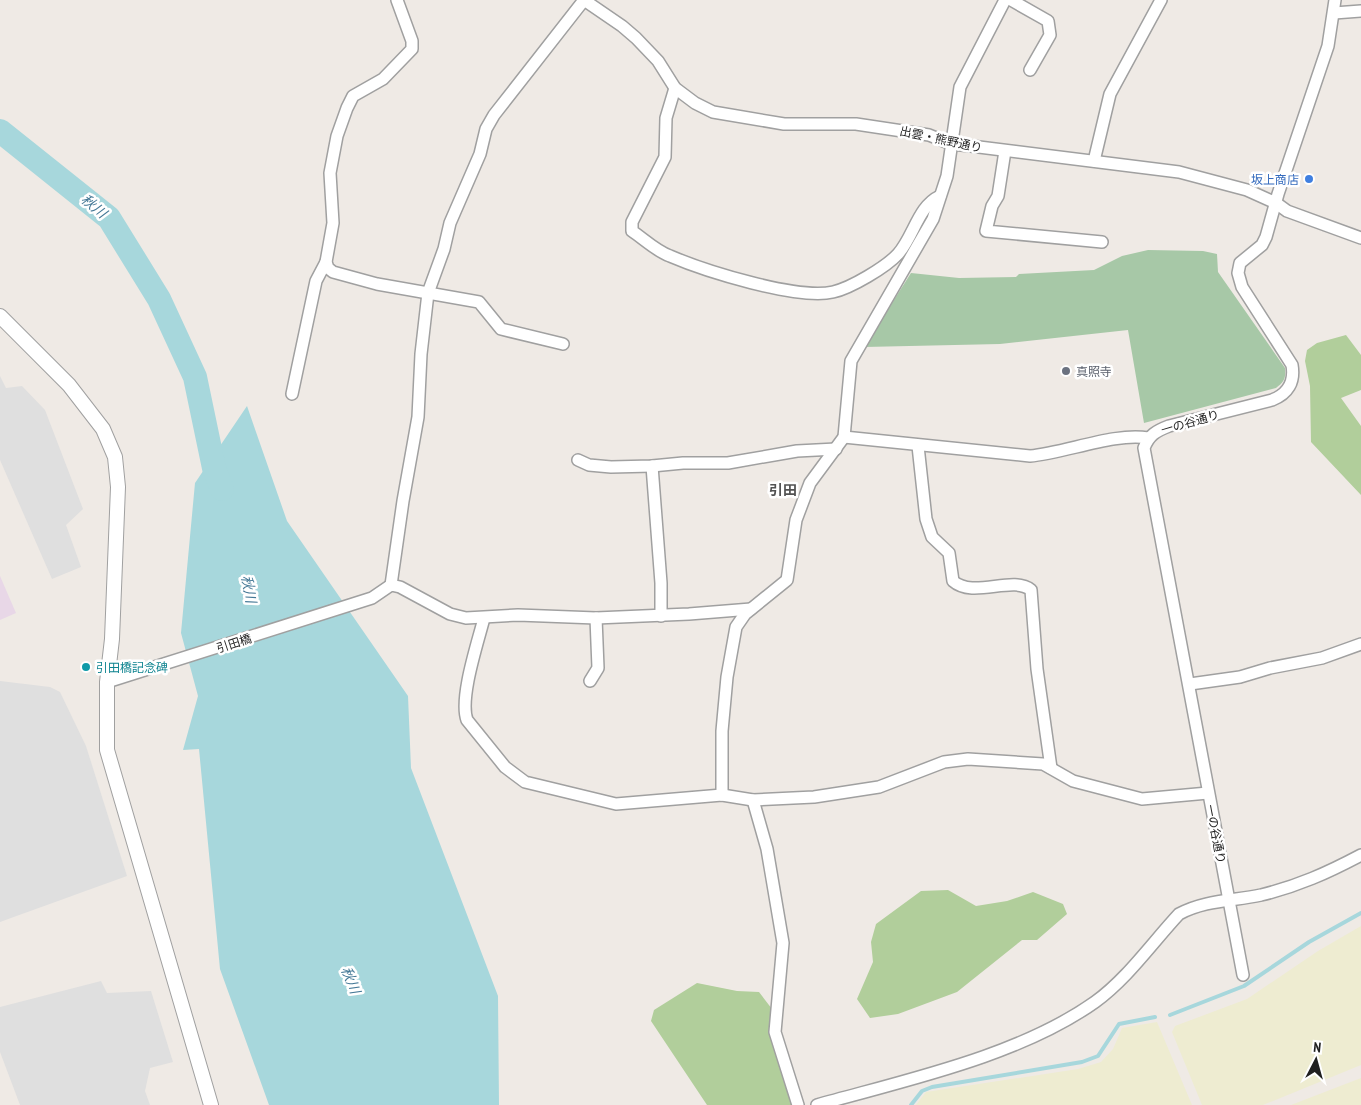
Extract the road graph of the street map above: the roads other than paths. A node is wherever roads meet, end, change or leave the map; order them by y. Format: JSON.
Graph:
{"nodes":[{"id":1,"x":397,"y":0,"type":"edge"},
{"id":2,"x":584,"y":0,"type":"edge"},
{"id":3,"x":1005,"y":0,"type":"edge"},
{"id":4,"x":1011,"y":0,"type":"edge"},
{"id":5,"x":1161,"y":0,"type":"edge"},
{"id":6,"x":1335,"y":0,"type":"edge"},
{"id":7,"x":1361,"y":11,"type":"edge"},
{"id":8,"x":1334,"y":13,"type":"junction"},
{"id":9,"x":1030,"y":70,"type":"dead end"},
{"id":10,"x":675,"y":88,"type":"junction"},
{"id":11,"x":951,"y":144,"type":"junction"},
{"id":12,"x":1005,"y":151,"type":"junction"},
{"id":13,"x":1094,"y":161,"type":"junction"},
{"id":14,"x":940,"y":196,"type":"junction"},
{"id":15,"x":1276,"y":203,"type":"junction"},
{"id":16,"x":1361,"y":238,"type":"edge"},
{"id":17,"x":1102,"y":242,"type":"dead end"},
{"id":18,"x":326,"y":262,"type":"junction"},
{"id":19,"x":428,"y":293,"type":"junction"},
{"id":20,"x":0,"y":316,"type":"edge"},
{"id":21,"x":563,"y":344,"type":"dead end"},
{"id":22,"x":292,"y":394,"type":"dead end"},
{"id":23,"x":844,"y":438,"type":"junction"},
{"id":24,"x":1148,"y":438,"type":"junction"},
{"id":25,"x":918,"y":446,"type":"junction"},
{"id":26,"x":836,"y":449,"type":"junction"},
{"id":27,"x":578,"y":460,"type":"dead end"},
{"id":28,"x":652,"y":466,"type":"junction"},
{"id":29,"x":391,"y":586,"type":"junction"},
{"id":30,"x":751,"y":609,"type":"junction"},
{"id":31,"x":661,"y":616,"type":"junction"},
{"id":32,"x":484,"y":618,"type":"junction"},
{"id":33,"x":596,"y":618,"type":"junction"},
{"id":34,"x":1361,"y":644,"type":"edge"},
{"id":35,"x":114,"y":681,"type":"junction"},
{"id":36,"x":590,"y":681,"type":"dead end"},
{"id":37,"x":1190,"y":684,"type":"junction"},
{"id":38,"x":1051,"y":768,"type":"junction"},
{"id":39,"x":1208,"y":793,"type":"junction"},
{"id":40,"x":722,"y":795,"type":"junction"},
{"id":41,"x":753,"y":800,"type":"junction"},
{"id":42,"x":1361,"y":855,"type":"edge"},
{"id":43,"x":1229,"y":900,"type":"junction"},
{"id":44,"x":1243,"y":975,"type":"dead end"},
{"id":45,"x":211,"y":1105,"type":"edge"},
{"id":46,"x":798,"y":1105,"type":"edge"},
{"id":47,"x":817,"y":1105,"type":"edge"}],
"edges":[{"from":1,"to":18,"type":"street"},
{"from":2,"to":10,"type":"street","name":"出雲・熊野通り"},
{"from":2,"to":19,"type":"street"},
{"from":3,"to":11,"type":"street"},
{"from":4,"to":9,"type":"street"},
{"from":5,"to":13,"type":"street"},
{"from":6,"to":8,"type":"street","name":"一の谷通り"},
{"from":7,"to":8,"type":"street"},
{"from":8,"to":15,"type":"street","name":"一の谷通り"},
{"from":10,"to":11,"type":"street","name":"出雲・熊野通り"},
{"from":10,"to":14,"type":"street"},
{"from":11,"to":12,"type":"street","name":"出雲・熊野通り"},
{"from":11,"to":14,"type":"street"},
{"from":12,"to":13,"type":"street","name":"出雲・熊野通り"},
{"from":12,"to":17,"type":"street"},
{"from":13,"to":15,"type":"street","name":"出雲・熊野通り"},
{"from":14,"to":23,"type":"street"},
{"from":15,"to":16,"type":"street","name":"出雲・熊野通り"},
{"from":15,"to":24,"type":"street","name":"一の谷通り"},
{"from":18,"to":19,"type":"street"},
{"from":18,"to":22,"type":"street"},
{"from":19,"to":21,"type":"street"},
{"from":19,"to":29,"type":"street"},
{"from":20,"to":35,"type":"street"},
{"from":23,"to":25,"type":"street"},
{"from":23,"to":26,"type":"street"},
{"from":24,"to":25,"type":"street"},
{"from":24,"to":37,"type":"street","name":"一の谷通り"},
{"from":25,"to":38,"type":"street"},
{"from":26,"to":28,"type":"street"},
{"from":26,"to":30,"type":"street"},
{"from":27,"to":28,"type":"street"},
{"from":28,"to":31,"type":"street"},
{"from":29,"to":32,"type":"street"},
{"from":29,"to":35,"type":"street","name":"引田橋"},
{"from":30,"to":31,"type":"street"},
{"from":30,"to":40,"type":"street"},
{"from":31,"to":33,"type":"street"},
{"from":32,"to":33,"type":"street"},
{"from":32,"to":40,"type":"street"},
{"from":33,"to":36,"type":"street"},
{"from":34,"to":37,"type":"street"},
{"from":35,"to":45,"type":"street"},
{"from":37,"to":39,"type":"street","name":"一の谷通り"},
{"from":38,"to":39,"type":"street"},
{"from":38,"to":41,"type":"street"},
{"from":39,"to":43,"type":"street","name":"一の谷通り"},
{"from":40,"to":41,"type":"street"},
{"from":41,"to":46,"type":"street"},
{"from":42,"to":43,"type":"street"},
{"from":43,"to":44,"type":"street","name":"一の谷通り"},
{"from":43,"to":47,"type":"street"}]}
